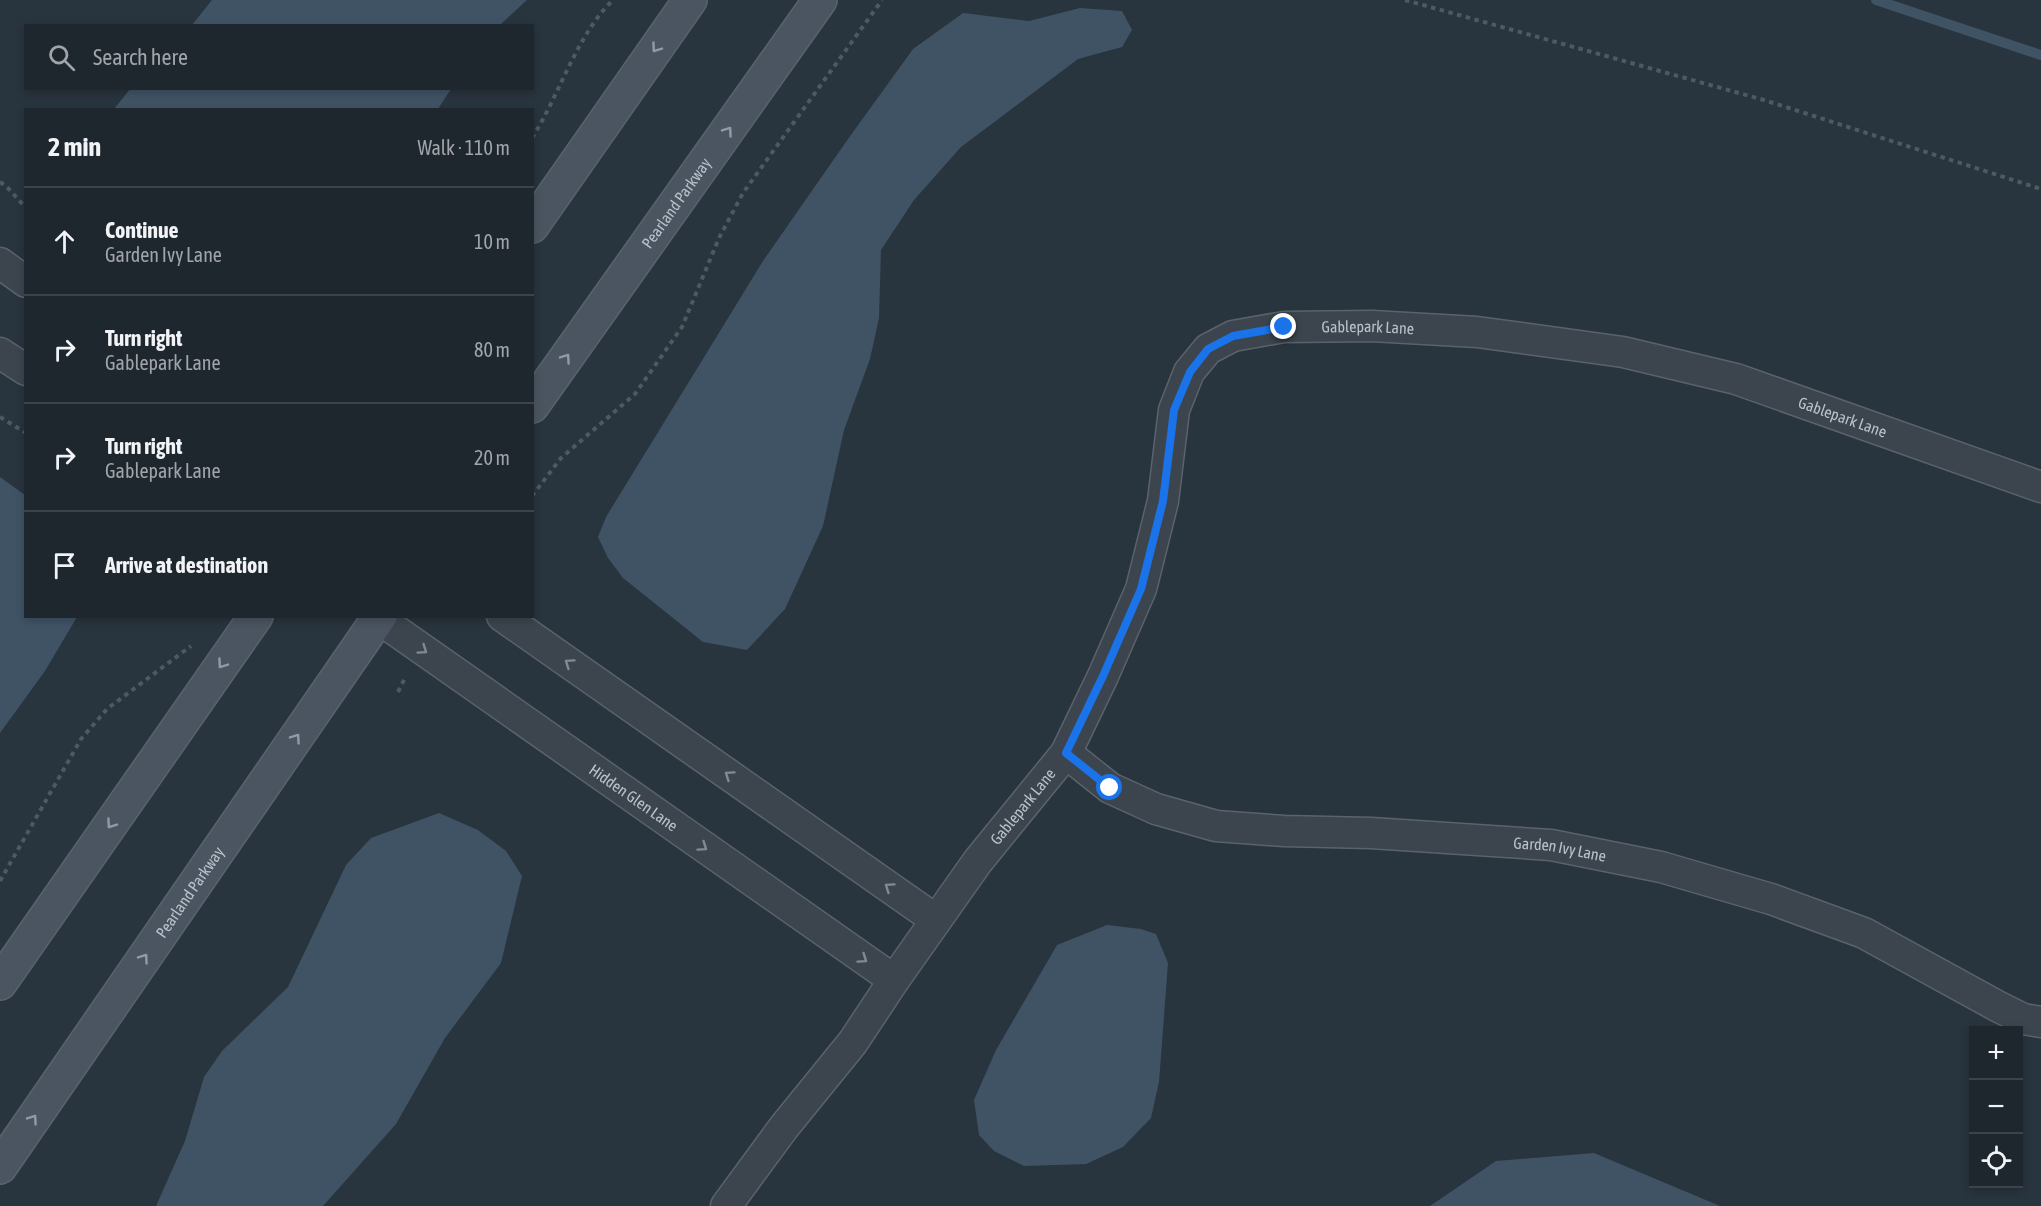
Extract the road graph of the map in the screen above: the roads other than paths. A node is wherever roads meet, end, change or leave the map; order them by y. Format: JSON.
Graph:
{"nodes":[{"id":1,"x":690,"y":0,"type":"edge"},
{"id":2,"x":820,"y":0,"type":"edge"},
{"id":3,"x":534,"y":223,"type":"edge"},
{"id":4,"x":0,"y":263,"type":"edge"},
{"id":5,"x":24,"y":281,"type":"edge"},
{"id":6,"x":0,"y":352,"type":"edge"},
{"id":7,"x":24,"y":369,"type":"edge"},
{"id":8,"x":534,"y":403,"type":"edge"},
{"id":9,"x":2041,"y":487,"type":"edge"},
{"id":10,"x":255,"y":618,"type":"edge"},
{"id":11,"x":377,"y":618,"type":"edge"},
{"id":12,"x":379,"y":618,"type":"edge"},
{"id":13,"x":505,"y":618,"type":"edge"},
{"id":14,"x":1066,"y":753,"type":"junction"},
{"id":15,"x":936,"y":920,"type":"junction"},
{"id":16,"x":894,"y":980,"type":"junction"},
{"id":17,"x":0,"y":983,"type":"edge"},
{"id":18,"x":2041,"y":1022,"type":"edge"},
{"id":19,"x":0,"y":1167,"type":"edge"},
{"id":20,"x":726,"y":1206,"type":"edge"}],
"edges":[{"from":1,"to":3,"type":"main road","one_way":true},
{"from":8,"to":2,"type":"main road","name":"Pearland Parkway","one_way":true},
{"from":4,"to":5,"type":"street"},
{"from":6,"to":7,"type":"street"},
{"from":9,"to":14,"type":"street","name":"Gablepark Lane"},
{"from":10,"to":17,"type":"main road","one_way":true},
{"from":19,"to":11,"type":"main road","name":"Pearland Parkway","one_way":true},
{"from":12,"to":16,"type":"street","name":"Hidden Glen Lane","one_way":true},
{"from":15,"to":13,"type":"street","one_way":true},
{"from":14,"to":15,"type":"street","name":"Gablepark Lane"},
{"from":14,"to":18,"type":"street","name":"Garden Ivy Lane"},
{"from":15,"to":16,"type":"street","name":"Gablepark Lane"},
{"from":16,"to":20,"type":"street","name":"Gablepark Lane"}]}
